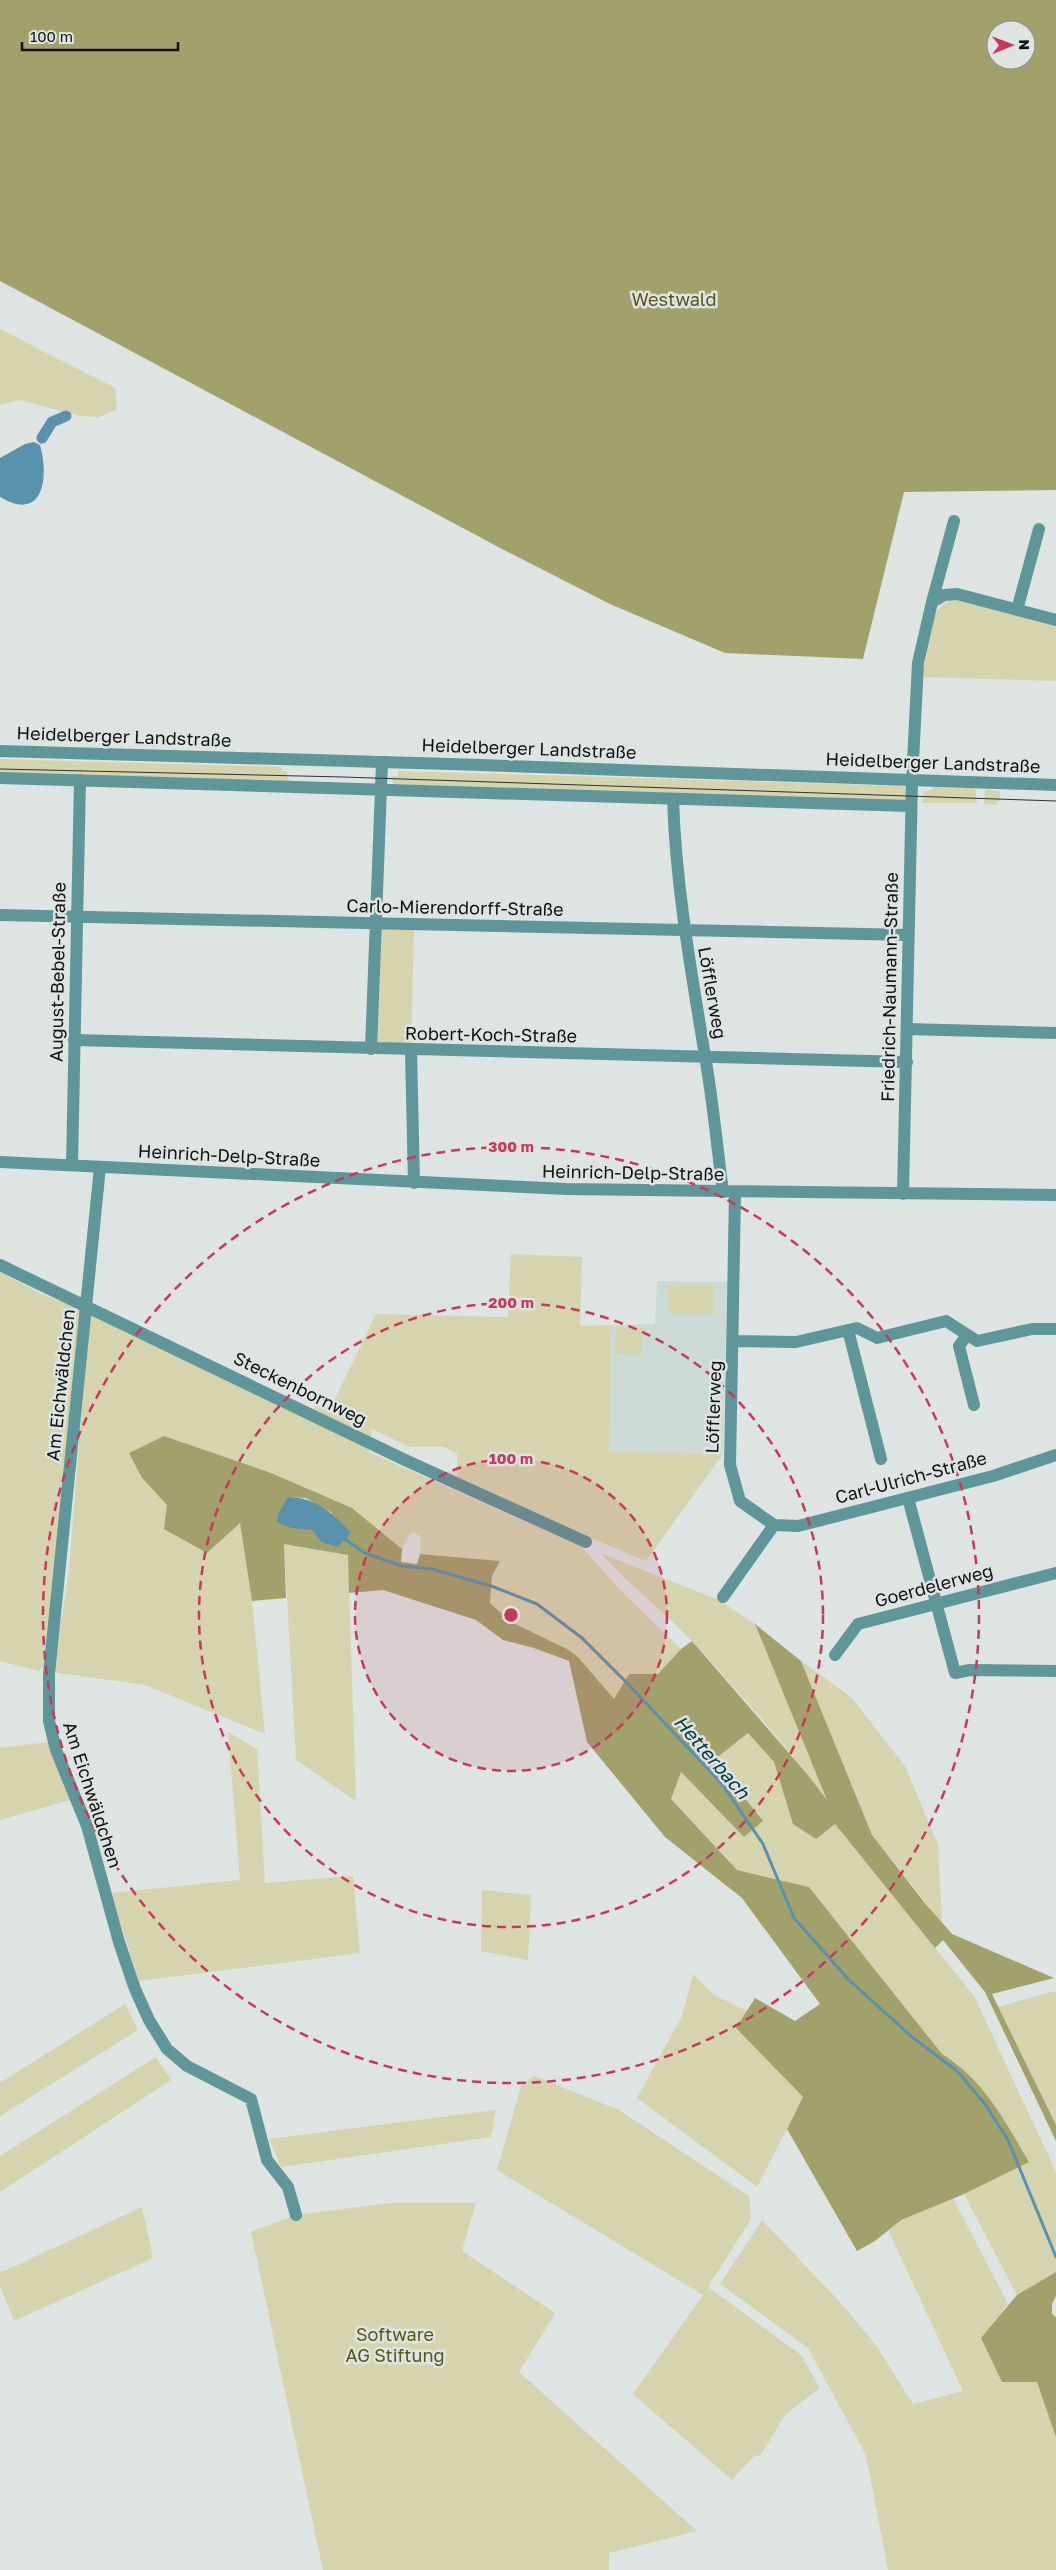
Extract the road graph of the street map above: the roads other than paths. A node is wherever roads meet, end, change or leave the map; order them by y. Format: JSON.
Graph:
{"nodes":[{"id":1,"x":954,"y":521,"type":"dead end"},
{"id":2,"x":1039,"y":529,"type":"dead end"},
{"id":3,"x":932,"y":602,"type":"junction"},
{"id":4,"x":1017,"y":610,"type":"junction"},
{"id":5,"x":1056,"y":620,"type":"edge"},
{"id":6,"x":0,"y":751,"type":"edge"},
{"id":7,"x":382,"y":762,"type":"junction"},
{"id":8,"x":0,"y":778,"type":"edge"},
{"id":9,"x":80,"y":780,"type":"junction"},
{"id":10,"x":912,"y":781,"type":"junction"},
{"id":11,"x":1056,"y":785,"type":"edge"},
{"id":12,"x":381,"y":790,"type":"junction"},
{"id":13,"x":673,"y":800,"type":"junction"},
{"id":14,"x":911,"y":806,"type":"junction"},
{"id":15,"x":0,"y":915,"type":"edge"},
{"id":16,"x":77,"y":915,"type":"junction"},
{"id":17,"x":375,"y":923,"type":"junction"},
{"id":18,"x":684,"y":931,"type":"junction"},
{"id":19,"x":908,"y":935,"type":"junction"},
{"id":20,"x":907,"y":1029,"type":"junction"},
{"id":21,"x":1056,"y":1033,"type":"edge"},
{"id":22,"x":74,"y":1040,"type":"junction"},
{"id":23,"x":371,"y":1049,"type":"junction"},
{"id":24,"x":411,"y":1051,"type":"junction"},
{"id":25,"x":706,"y":1058,"type":"junction"},
{"id":26,"x":907,"y":1062,"type":"junction"},
{"id":27,"x":0,"y":1162,"type":"edge"},
{"id":28,"x":72,"y":1165,"type":"junction"},
{"id":29,"x":100,"y":1167,"type":"junction"},
{"id":30,"x":414,"y":1183,"type":"junction"},
{"id":31,"x":729,"y":1192,"type":"junction"},
{"id":32,"x":903,"y":1194,"type":"junction"},
{"id":33,"x":1056,"y":1195,"type":"edge"},
{"id":34,"x":0,"y":1265,"type":"edge"},
{"id":35,"x":87,"y":1307,"type":"junction"},
{"id":36,"x":1056,"y":1329,"type":"edge"},
{"id":37,"x":848,"y":1330,"type":"junction"},
{"id":38,"x":967,"y":1335,"type":"junction"},
{"id":39,"x":734,"y":1341,"type":"junction"},
{"id":40,"x":974,"y":1405,"type":"dead end"},
{"id":41,"x":1056,"y":1455,"type":"edge"},
{"id":42,"x":881,"y":1459,"type":"dead end"},
{"id":43,"x":908,"y":1498,"type":"junction"},
{"id":44,"x":774,"y":1525,"type":"junction"},
{"id":45,"x":586,"y":1542,"type":"dead end"},
{"id":46,"x":1056,"y":1573,"type":"edge"},
{"id":47,"x":723,"y":1597,"type":"dead end"},
{"id":48,"x":935,"y":1603,"type":"junction"},
{"id":49,"x":835,"y":1654,"type":"dead end"},
{"id":50,"x":1056,"y":1671,"type":"edge"},
{"id":51,"x":296,"y":2215,"type":"dead end"}],
"edges":[{"from":1,"to":3,"type":"street","name":"Friedrich-Naumann-Straße"},
{"from":2,"to":4,"type":"street"},
{"from":3,"to":4,"type":"street"},
{"from":3,"to":10,"type":"street","name":"Friedrich-Naumann-Straße"},
{"from":4,"to":5,"type":"street"},
{"from":6,"to":7,"type":"street","name":"Heidelberger Landstraße"},
{"from":7,"to":10,"type":"street","name":"Heidelberger Landstraße"},
{"from":7,"to":12,"type":"street"},
{"from":8,"to":9,"type":"street"},
{"from":9,"to":12,"type":"street"},
{"from":9,"to":16,"type":"street","name":"August-Bebel-Straße"},
{"from":10,"to":11,"type":"street","name":"Heidelberger Landstraße"},
{"from":10,"to":14,"type":"street","name":"Friedrich-Naumann-Straße"},
{"from":12,"to":13,"type":"street"},
{"from":12,"to":17,"type":"street"},
{"from":13,"to":14,"type":"street"},
{"from":13,"to":18,"type":"street","name":"Löfflerweg"},
{"from":14,"to":19,"type":"street","name":"Friedrich-Naumann-Straße"},
{"from":15,"to":16,"type":"street","name":"Carlo-Mierendorff-Straße"},
{"from":16,"to":17,"type":"street","name":"Carlo-Mierendorff-Straße"},
{"from":16,"to":22,"type":"street","name":"August-Bebel-Straße"},
{"from":17,"to":18,"type":"street","name":"Carlo-Mierendorff-Straße"},
{"from":17,"to":23,"type":"street"},
{"from":18,"to":19,"type":"street","name":"Carlo-Mierendorff-Straße"},
{"from":18,"to":25,"type":"street","name":"Löfflerweg"},
{"from":19,"to":20,"type":"street","name":"Friedrich-Naumann-Straße"},
{"from":20,"to":21,"type":"street"},
{"from":20,"to":26,"type":"street","name":"Friedrich-Naumann-Straße"},
{"from":22,"to":23,"type":"street","name":"Robert-Koch-Straße"},
{"from":22,"to":28,"type":"street","name":"August-Bebel-Straße"},
{"from":23,"to":24,"type":"street","name":"Robert-Koch-Straße"},
{"from":24,"to":25,"type":"street","name":"Robert-Koch-Straße"},
{"from":24,"to":30,"type":"street"},
{"from":25,"to":26,"type":"street","name":"Robert-Koch-Straße"},
{"from":25,"to":31,"type":"street","name":"Löfflerweg"},
{"from":26,"to":32,"type":"street","name":"Friedrich-Naumann-Straße"},
{"from":27,"to":28,"type":"street","name":"Heinrich-Delp-Straße"},
{"from":28,"to":29,"type":"street","name":"Heinrich-Delp-Straße"},
{"from":29,"to":30,"type":"street","name":"Heinrich-Delp-Straße"},
{"from":29,"to":35,"type":"street","name":"Am Eichwäldchen"},
{"from":30,"to":31,"type":"street","name":"Heinrich-Delp-Straße"},
{"from":31,"to":32,"type":"street","name":"Heinrich-Delp-Straße"},
{"from":31,"to":39,"type":"street","name":"Löfflerweg"},
{"from":32,"to":33,"type":"street","name":"Heinrich-Delp-Straße"},
{"from":34,"to":35,"type":"street","name":"Steckenbornweg"},
{"from":35,"to":45,"type":"street","name":"Steckenbornweg"},
{"from":35,"to":51,"type":"street","name":"Am Eichwäldchen"},
{"from":36,"to":38,"type":"street"},
{"from":37,"to":38,"type":"street"},
{"from":37,"to":39,"type":"street"},
{"from":37,"to":42,"type":"street"},
{"from":38,"to":40,"type":"street"},
{"from":39,"to":44,"type":"street","name":"Löfflerweg"},
{"from":41,"to":43,"type":"street","name":"Carl-Ulrich-Straße"},
{"from":43,"to":44,"type":"street","name":"Carl-Ulrich-Straße"},
{"from":43,"to":48,"type":"street"},
{"from":44,"to":47,"type":"street"},
{"from":46,"to":48,"type":"street","name":"Goerdelerweg"},
{"from":48,"to":49,"type":"street","name":"Goerdelerweg"},
{"from":48,"to":50,"type":"street"}]}
